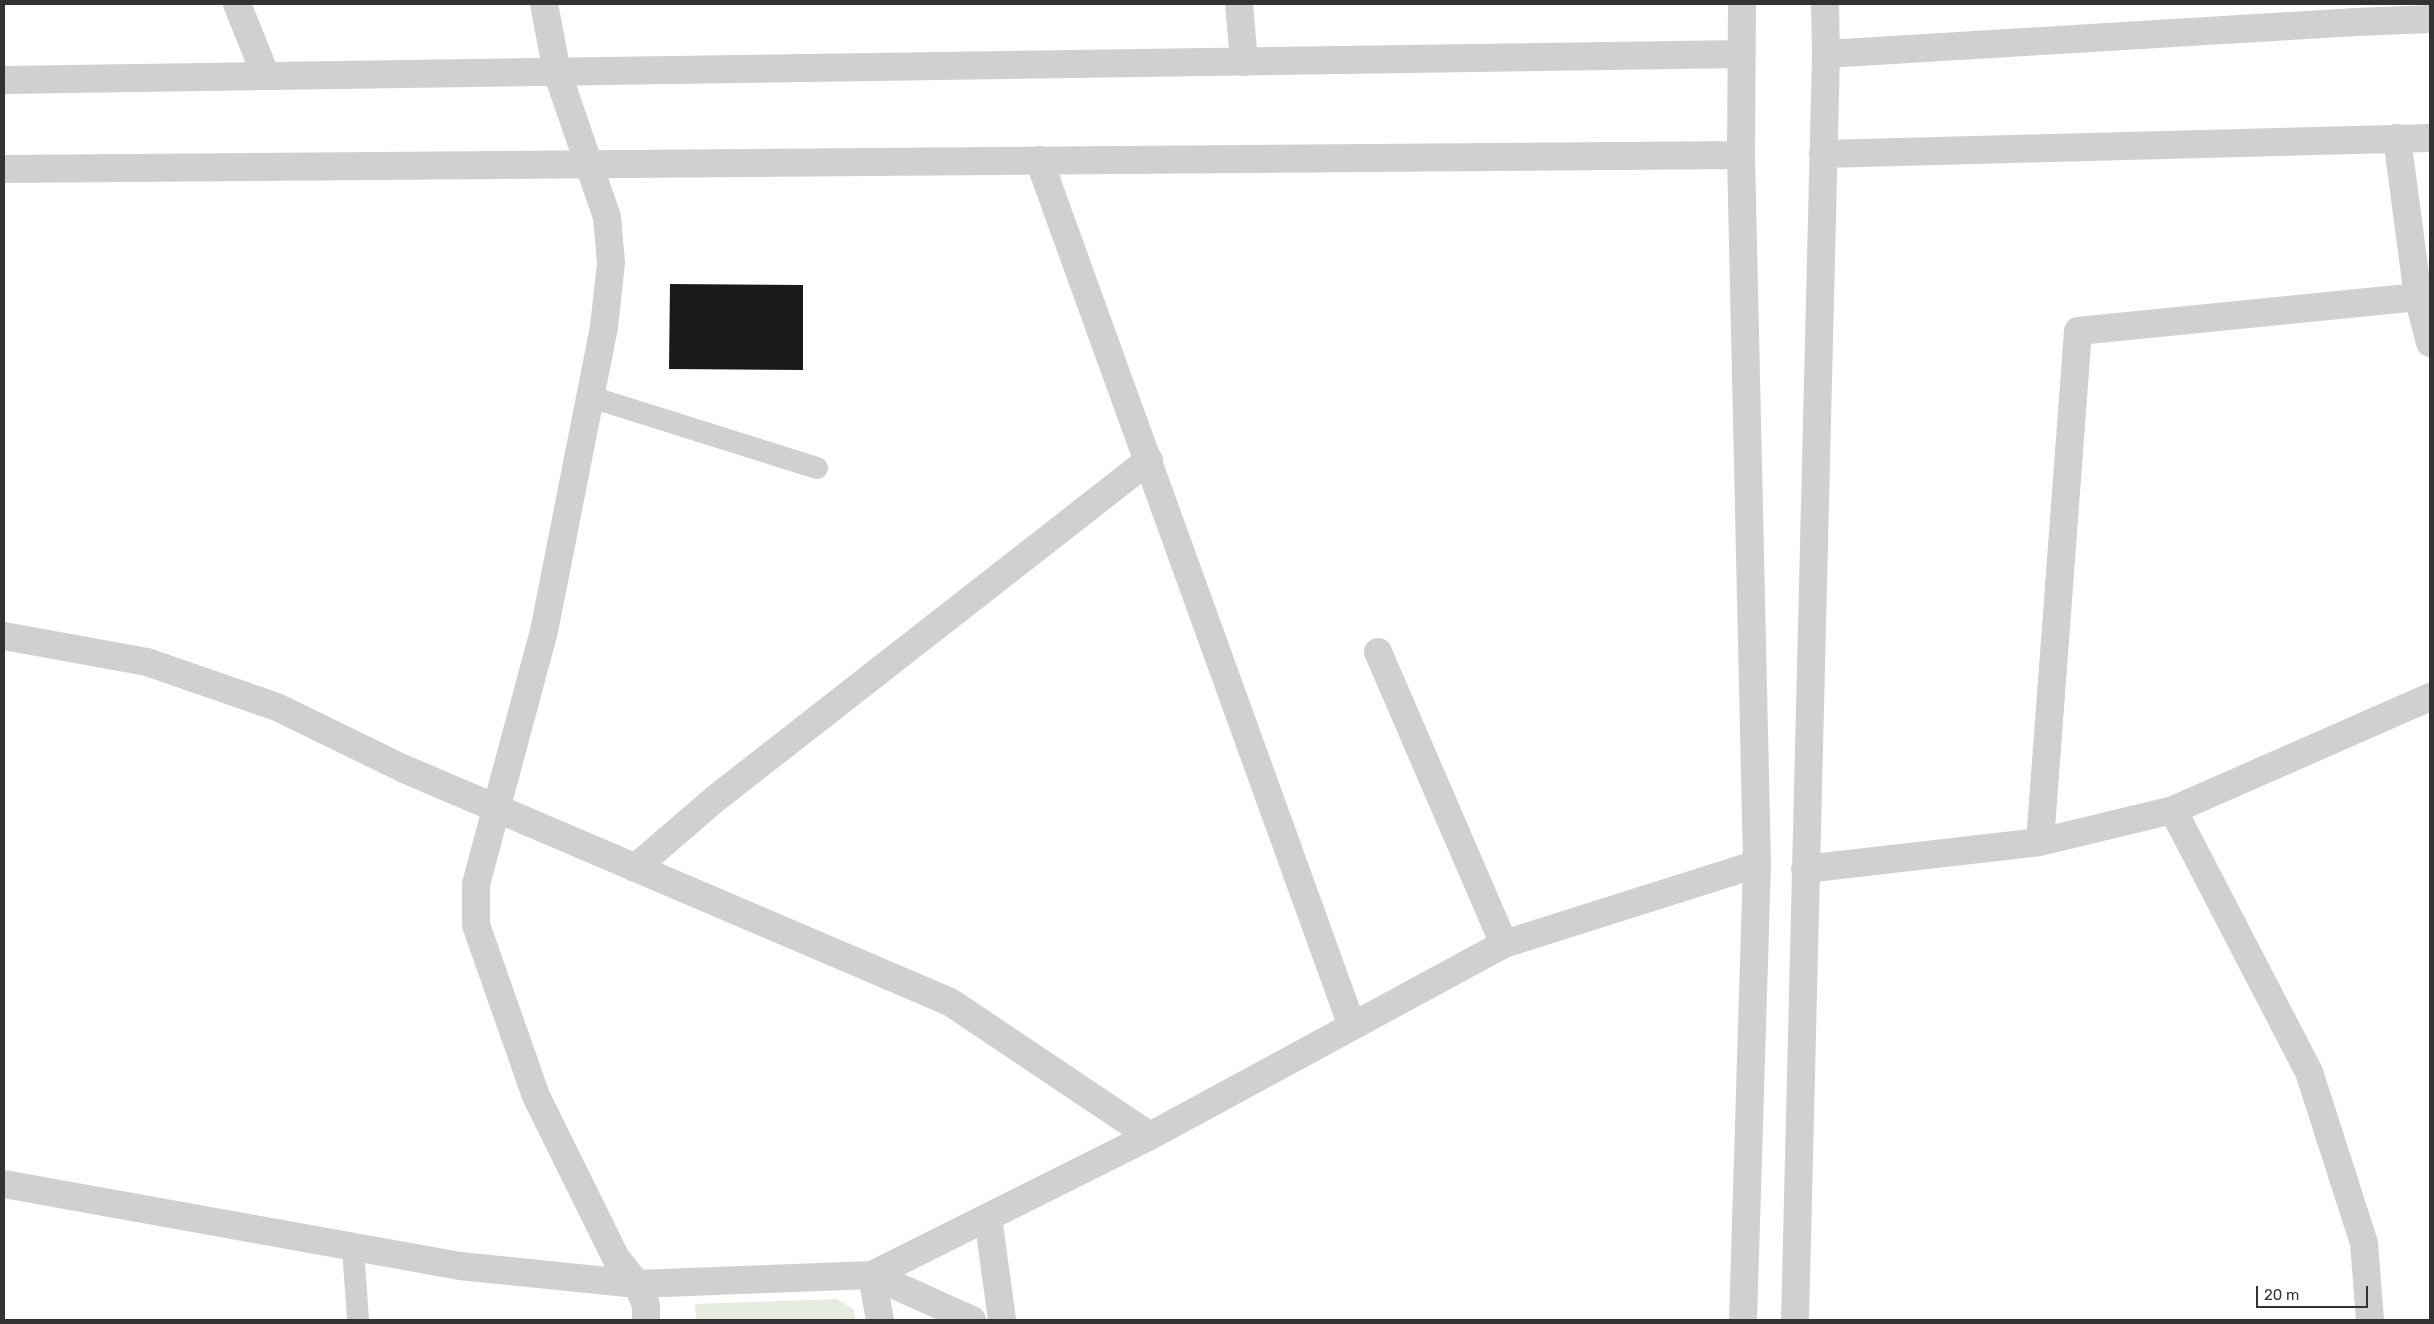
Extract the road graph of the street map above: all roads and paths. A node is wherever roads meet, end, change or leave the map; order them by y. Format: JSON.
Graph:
{"nodes":[{"id":1,"x":237,"y":4,"type":"edge"},
{"id":2,"x":544,"y":4,"type":"edge"},
{"id":3,"x":1239,"y":4,"type":"edge"},
{"id":4,"x":1742,"y":4,"type":"edge"},
{"id":5,"x":1825,"y":4,"type":"edge"},
{"id":6,"x":2354,"y":13,"type":"edge"},
{"id":7,"x":2430,"y":19,"type":"edge"},
{"id":8,"x":1741,"y":54,"type":"junction"},
{"id":9,"x":1826,"y":54,"type":"junction"},
{"id":10,"x":1244,"y":62,"type":"junction"},
{"id":11,"x":557,"y":72,"type":"junction"},
{"id":12,"x":266,"y":76,"type":"junction"},
{"id":13,"x":4,"y":80,"type":"edge"},
{"id":14,"x":2397,"y":138,"type":"junction"},
{"id":15,"x":2430,"y":138,"type":"edge"},
{"id":16,"x":1822,"y":154,"type":"junction"},
{"id":17,"x":1741,"y":155,"type":"junction"},
{"id":18,"x":1039,"y":160,"type":"junction"},
{"id":19,"x":588,"y":162,"type":"junction"},
{"id":20,"x":4,"y":169,"type":"edge"},
{"id":21,"x":2418,"y":297,"type":"junction"},
{"id":22,"x":2430,"y":343,"type":"edge"},
{"id":23,"x":591,"y":396,"type":"junction"},
{"id":24,"x":1149,"y":460,"type":"junction"},
{"id":25,"x":817,"y":468,"type":"dead end"},
{"id":26,"x":4,"y":636,"type":"edge"},
{"id":27,"x":1378,"y":652,"type":"dead end"},
{"id":28,"x":2430,"y":697,"type":"edge"},
{"id":29,"x":495,"y":808,"type":"junction"},
{"id":30,"x":2173,"y":810,"type":"junction"},
{"id":31,"x":2040,"y":842,"type":"junction"},
{"id":32,"x":1757,"y":864,"type":"junction"},
{"id":33,"x":635,"y":868,"type":"junction"},
{"id":34,"x":1805,"y":869,"type":"junction"},
{"id":35,"x":1504,"y":944,"type":"junction"},
{"id":36,"x":1352,"y":1026,"type":"junction"},
{"id":37,"x":1150,"y":1136,"type":"junction"},
{"id":38,"x":4,"y":1184,"type":"edge"},
{"id":39,"x":988,"y":1217,"type":"junction"},
{"id":40,"x":353,"y":1247,"type":"junction"},
{"id":41,"x":872,"y":1275,"type":"junction"},
{"id":42,"x":638,"y":1284,"type":"junction"},
{"id":43,"x":358,"y":1320,"type":"edge"},
{"id":44,"x":646,"y":1320,"type":"edge"},
{"id":45,"x":880,"y":1320,"type":"edge"},
{"id":46,"x":972,"y":1320,"type":"edge"},
{"id":47,"x":1002,"y":1320,"type":"edge"},
{"id":48,"x":1742,"y":1320,"type":"edge"},
{"id":49,"x":1794,"y":1320,"type":"edge"},
{"id":50,"x":2370,"y":1320,"type":"edge"}],
"edges":[{"from":1,"to":12,"type":"street"},
{"from":2,"to":11,"type":"street"},
{"from":3,"to":10,"type":"street"},
{"from":4,"to":8,"type":"street"},
{"from":5,"to":9,"type":"street"},
{"from":6,"to":7,"type":"street"},
{"from":6,"to":9,"type":"street"},
{"from":8,"to":10,"type":"street"},
{"from":8,"to":17,"type":"street"},
{"from":9,"to":16,"type":"street"},
{"from":10,"to":11,"type":"street"},
{"from":11,"to":12,"type":"street"},
{"from":11,"to":19,"type":"street"},
{"from":12,"to":13,"type":"street"},
{"from":14,"to":15,"type":"street"},
{"from":14,"to":16,"type":"street"},
{"from":14,"to":21,"type":"street"},
{"from":16,"to":34,"type":"street"},
{"from":17,"to":18,"type":"street"},
{"from":17,"to":32,"type":"street"},
{"from":18,"to":19,"type":"street"},
{"from":18,"to":24,"type":"street"},
{"from":19,"to":20,"type":"street"},
{"from":19,"to":23,"type":"street"},
{"from":21,"to":22,"type":"street"},
{"from":21,"to":31,"type":"street"},
{"from":23,"to":25,"type":"lane"},
{"from":23,"to":29,"type":"street"},
{"from":24,"to":33,"type":"street"},
{"from":24,"to":36,"type":"street"},
{"from":26,"to":29,"type":"street"},
{"from":27,"to":35,"type":"street"},
{"from":28,"to":30,"type":"street"},
{"from":29,"to":33,"type":"street"},
{"from":29,"to":42,"type":"street"},
{"from":30,"to":31,"type":"street"},
{"from":30,"to":50,"type":"street"},
{"from":31,"to":34,"type":"street"},
{"from":32,"to":35,"type":"street"},
{"from":32,"to":48,"type":"street"},
{"from":33,"to":37,"type":"street"},
{"from":34,"to":49,"type":"street"},
{"from":35,"to":36,"type":"street"},
{"from":36,"to":37,"type":"street"},
{"from":37,"to":39,"type":"street"},
{"from":38,"to":40,"type":"street"},
{"from":39,"to":41,"type":"street"},
{"from":39,"to":47,"type":"street"},
{"from":40,"to":42,"type":"street"},
{"from":40,"to":43,"type":"lane"},
{"from":41,"to":42,"type":"street"},
{"from":41,"to":45,"type":"street"},
{"from":41,"to":46,"type":"street"},
{"from":42,"to":44,"type":"street"}]}
